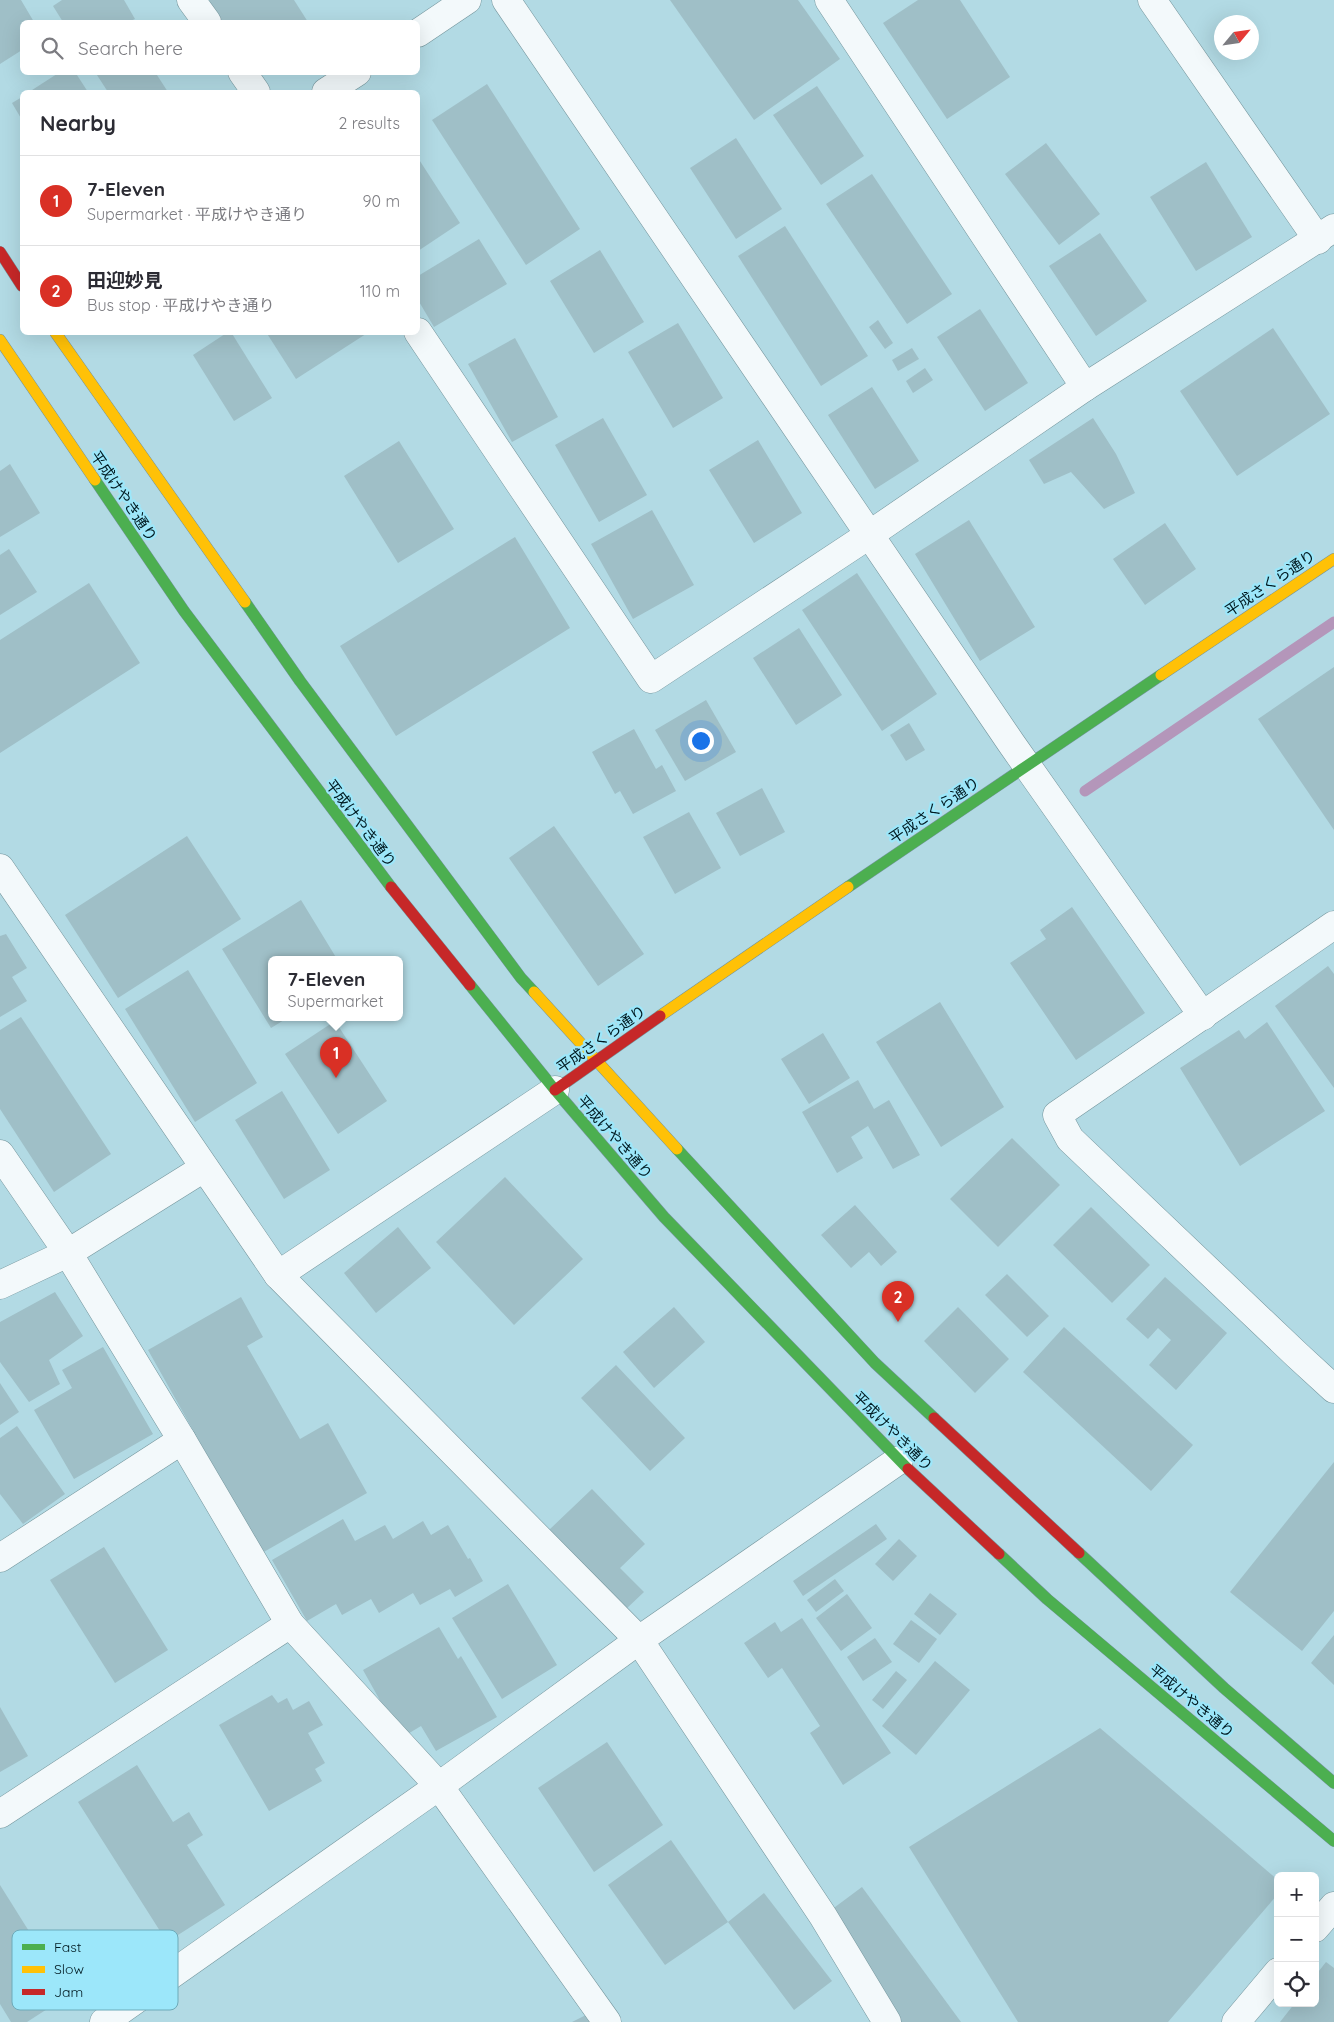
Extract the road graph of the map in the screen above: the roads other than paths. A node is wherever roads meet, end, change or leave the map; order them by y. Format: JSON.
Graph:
{"nodes":[{"id":1,"x":191,"y":0,"type":"edge"},
{"id":2,"x":467,"y":0,"type":"edge"},
{"id":3,"x":506,"y":0,"type":"edge"},
{"id":4,"x":829,"y":0,"type":"edge"},
{"id":5,"x":1152,"y":0,"type":"edge"},
{"id":6,"x":206,"y":20,"type":"edge"},
{"id":7,"x":420,"y":32,"type":"edge"},
{"id":8,"x":244,"y":75,"type":"edge"},
{"id":9,"x":352,"y":75,"type":"edge"},
{"id":10,"x":255,"y":90,"type":"edge"},
{"id":11,"x":329,"y":90,"type":"edge"},
{"id":12,"x":1326,"y":234,"type":"edge"},
{"id":13,"x":0,"y":252,"type":"edge"},
{"id":14,"x":20,"y":283,"type":"edge"},
{"id":15,"x":57,"y":335,"type":"edge"},
{"id":16,"x":420,"y":335,"type":"edge"},
{"id":17,"x":0,"y":340,"type":"edge"},
{"id":18,"x":1085,"y":387,"type":"junction"},
{"id":19,"x":869,"y":535,"type":"junction"},
{"id":20,"x":1334,"y":558,"type":"edge"},
{"id":21,"x":1026,"y":765,"type":"junction"},
{"id":22,"x":0,"y":868,"type":"edge"},
{"id":23,"x":1334,"y":925,"type":"edge"},
{"id":24,"x":1203,"y":1016,"type":"junction"},
{"id":25,"x":594,"y":1060,"type":"junction"},
{"id":26,"x":555,"y":1090,"type":"junction"},
{"id":27,"x":0,"y":1154,"type":"edge"},
{"id":28,"x":204,"y":1168,"type":"junction"},
{"id":29,"x":68,"y":1253,"type":"junction"},
{"id":30,"x":278,"y":1275,"type":"junction"},
{"id":31,"x":0,"y":1285,"type":"edge"},
{"id":32,"x":1334,"y":1388,"type":"edge"},
{"id":33,"x":182,"y":1440,"type":"junction"},
{"id":34,"x":899,"y":1460,"type":"junction"},
{"id":35,"x":0,"y":1558,"type":"edge"},
{"id":36,"x":290,"y":1624,"type":"junction"},
{"id":37,"x":640,"y":1640,"type":"junction"},
{"id":38,"x":1334,"y":1783,"type":"edge"},
{"id":39,"x":439,"y":1786,"type":"junction"},
{"id":40,"x":0,"y":1814,"type":"edge"},
{"id":41,"x":1334,"y":1841,"type":"edge"},
{"id":42,"x":1334,"y":1906,"type":"edge"},
{"id":43,"x":1319,"y":1923,"type":"edge"},
{"id":44,"x":178,"y":1970,"type":"edge"},
{"id":45,"x":1274,"y":1977,"type":"edge"},
{"id":46,"x":121,"y":2010,"type":"edge"},
{"id":47,"x":104,"y":2022,"type":"edge"},
{"id":48,"x":607,"y":2022,"type":"edge"},
{"id":49,"x":887,"y":2022,"type":"edge"},
{"id":50,"x":1236,"y":2022,"type":"edge"}],
"edges":[{"from":1,"to":6,"type":"street"},
{"from":2,"to":7,"type":"street"},
{"from":3,"to":19,"type":"street"},
{"from":4,"to":18,"type":"street"},
{"from":5,"to":12,"type":"street"},
{"from":8,"to":10,"type":"street"},
{"from":9,"to":11,"type":"street"},
{"from":12,"to":18,"type":"street"},
{"from":13,"to":14,"type":"street"},
{"from":15,"to":25,"type":"street","name":"平成けやき通り"},
{"from":16,"to":19,"type":"street"},
{"from":17,"to":26,"type":"street","name":"平成けやき通り"},
{"from":18,"to":19,"type":"street"},
{"from":19,"to":21,"type":"street"},
{"from":20,"to":21,"type":"street","name":"平成さくら通り"},
{"from":21,"to":24,"type":"street"},
{"from":21,"to":25,"type":"street","name":"平成さくら通り"},
{"from":22,"to":28,"type":"street"},
{"from":23,"to":24,"type":"street"},
{"from":24,"to":32,"type":"street"},
{"from":25,"to":26,"type":"street","name":"平成さくら通り"},
{"from":25,"to":38,"type":"street","name":"平成けやき通り"},
{"from":26,"to":30,"type":"street"},
{"from":26,"to":34,"type":"street","name":"平成けやき通り"},
{"from":27,"to":29,"type":"street"},
{"from":28,"to":29,"type":"street"},
{"from":28,"to":30,"type":"street"},
{"from":29,"to":31,"type":"street"},
{"from":29,"to":33,"type":"street"},
{"from":30,"to":37,"type":"street"},
{"from":33,"to":35,"type":"street"},
{"from":33,"to":36,"type":"street"},
{"from":34,"to":37,"type":"street"},
{"from":34,"to":41,"type":"street","name":"平成けやき通り"},
{"from":36,"to":39,"type":"street"},
{"from":36,"to":40,"type":"street"},
{"from":37,"to":39,"type":"street"},
{"from":37,"to":49,"type":"street"},
{"from":39,"to":44,"type":"street"},
{"from":39,"to":48,"type":"street"},
{"from":42,"to":43,"type":"street"},
{"from":45,"to":50,"type":"street"},
{"from":46,"to":47,"type":"street"}]}
